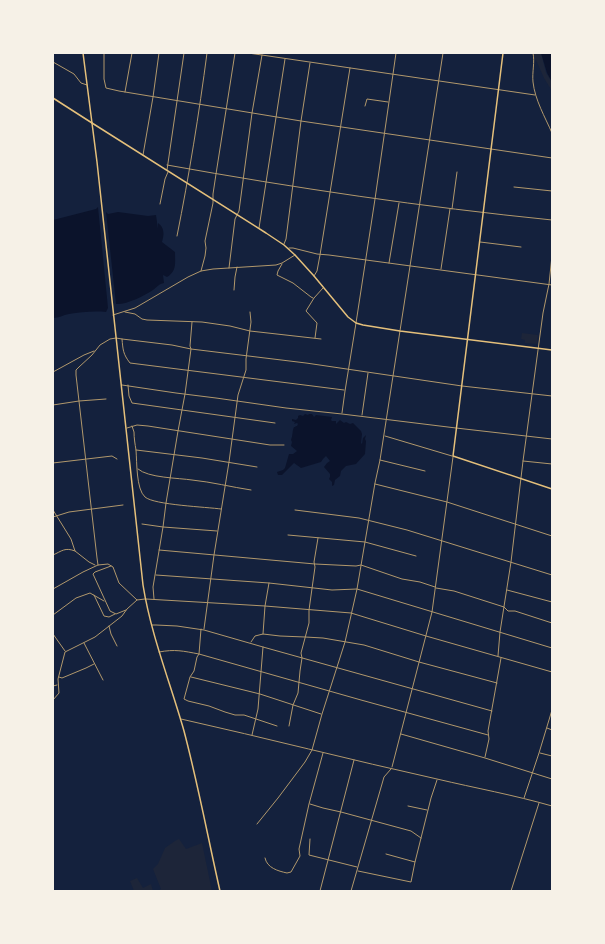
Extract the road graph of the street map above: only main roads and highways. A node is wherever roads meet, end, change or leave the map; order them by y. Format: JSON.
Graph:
{"nodes":[{"id":1,"x":83,"y":53,"type":"edge"},
{"id":2,"x":503,"y":53,"type":"edge"},
{"id":3,"x":53,"y":98,"type":"edge"},
{"id":4,"x":92,"y":123,"type":"junction"},
{"id":5,"x":467,"y":339,"type":"junction"},
{"id":6,"x":552,"y":350,"type":"edge"},
{"id":7,"x":552,"y":489,"type":"edge"},
{"id":8,"x":220,"y":891,"type":"edge"}],
"edges":[{"from":1,"to":4,"type":"main road"},
{"from":2,"to":5,"type":"main road"},
{"from":3,"to":4,"type":"main road"},
{"from":4,"to":5,"type":"main road"},
{"from":4,"to":8,"type":"main road"},
{"from":5,"to":6,"type":"main road"},
{"from":5,"to":7,"type":"main road"}]}
